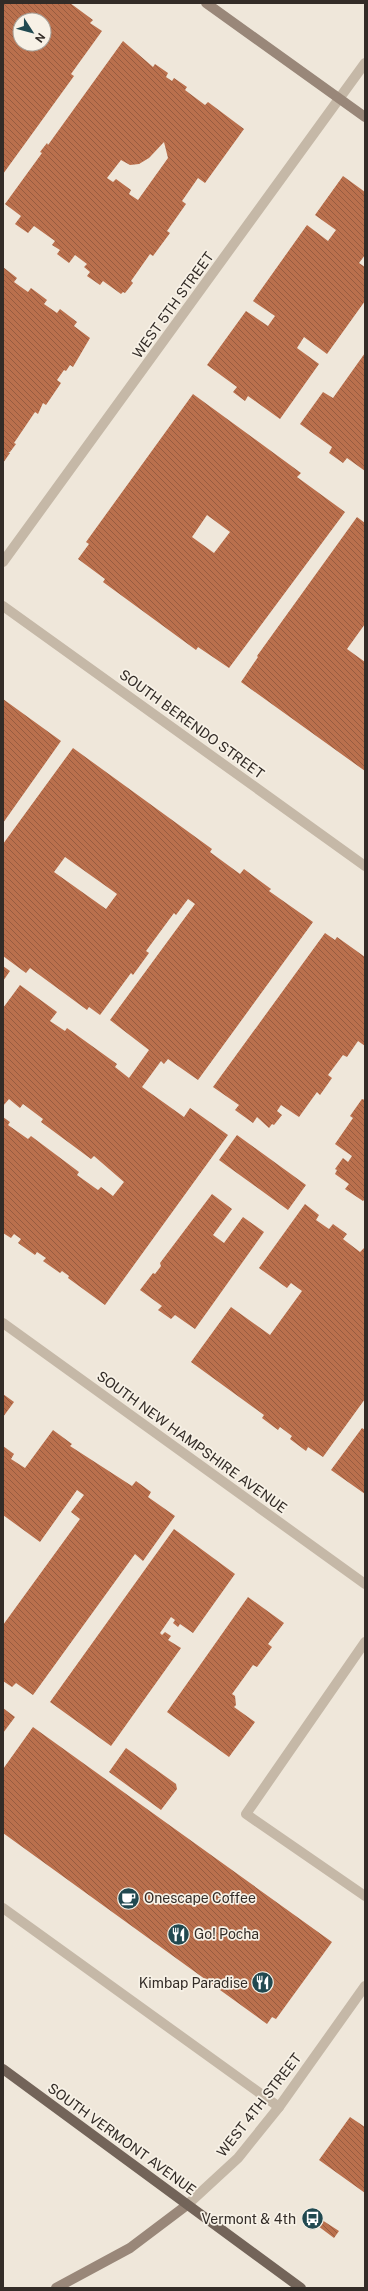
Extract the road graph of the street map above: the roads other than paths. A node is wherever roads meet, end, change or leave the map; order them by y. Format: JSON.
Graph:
{"nodes":[{"id":1,"x":206,"y":3,"type":"edge"},
{"id":2,"x":365,"y":63,"type":"edge"},
{"id":3,"x":339,"y":99,"type":"junction"},
{"id":4,"x":365,"y":117,"type":"edge"},
{"id":5,"x":3,"y":562,"type":"edge"},
{"id":6,"x":3,"y":606,"type":"edge"},
{"id":7,"x":365,"y":866,"type":"edge"},
{"id":8,"x":3,"y":1323,"type":"edge"},
{"id":9,"x":365,"y":1584,"type":"edge"},
{"id":10,"x":365,"y":1642,"type":"edge"},
{"id":11,"x":365,"y":1896,"type":"edge"},
{"id":12,"x":3,"y":1908,"type":"edge"},
{"id":13,"x":365,"y":1986,"type":"edge"},
{"id":14,"x":4,"y":2071,"type":"edge"},
{"id":15,"x":279,"y":2107,"type":"junction"},
{"id":16,"x":188,"y":2205,"type":"junction"},
{"id":17,"x":56,"y":2288,"type":"edge"},
{"id":18,"x":301,"y":2288,"type":"edge"}],
"edges":[{"from":1,"to":3,"type":"street"},
{"from":2,"to":3,"type":"street","name":"WEST 5TH STREET"},
{"from":3,"to":4,"type":"street"},
{"from":3,"to":5,"type":"street","name":"WEST 5TH STREET"},
{"from":6,"to":7,"type":"street","name":"SOUTH BERENDO STREET"},
{"from":8,"to":9,"type":"street","name":"SOUTH NEW HAMPSHIRE AVENUE"},
{"from":10,"to":11,"type":"street"},
{"from":12,"to":15,"type":"street"},
{"from":13,"to":15,"type":"street","name":"WEST 4TH STREET"},
{"from":14,"to":16,"type":"main road","name":"SOUTH VERMONT AVENUE"},
{"from":15,"to":16,"type":"street","name":"WEST 4TH STREET"},
{"from":16,"to":17,"type":"street","name":"WEST 4TH STREET"},
{"from":16,"to":18,"type":"main road","name":"SOUTH VERMONT AVENUE"}]}
